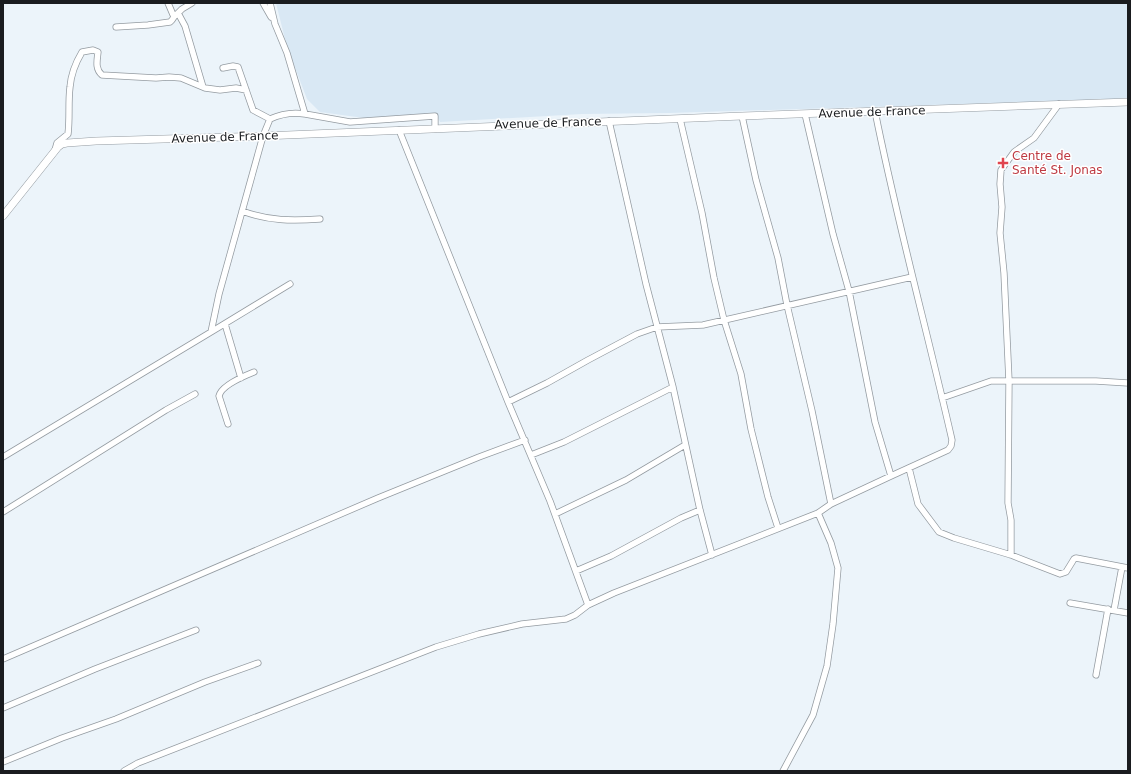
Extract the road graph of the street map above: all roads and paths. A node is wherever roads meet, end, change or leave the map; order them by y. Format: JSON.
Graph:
{"nodes":[{"id":1,"x":168,"y":3,"type":"edge"},
{"id":2,"x":192,"y":3,"type":"edge"},
{"id":3,"x":263,"y":3,"type":"edge"},
{"id":4,"x":270,"y":3,"type":"edge"},
{"id":5,"x":176,"y":15,"type":"junction"},
{"id":6,"x":275,"y":24,"type":"junction"},
{"id":7,"x":116,"y":27,"type":"dead end"},
{"id":8,"x":222,"y":68,"type":"dead end"},
{"id":9,"x":203,"y":87,"type":"junction"},
{"id":10,"x":246,"y":90,"type":"junction"},
{"id":11,"x":1128,"y":102,"type":"edge"},
{"id":12,"x":1058,"y":104,"type":"junction"},
{"id":13,"x":875,"y":111,"type":"junction"},
{"id":14,"x":305,"y":114,"type":"junction"},
{"id":15,"x":805,"y":114,"type":"junction"},
{"id":16,"x":742,"y":116,"type":"junction"},
{"id":17,"x":270,"y":119,"type":"junction"},
{"id":18,"x":680,"y":119,"type":"junction"},
{"id":19,"x":609,"y":121,"type":"junction"},
{"id":20,"x":434,"y":128,"type":"junction"},
{"id":21,"x":399,"y":130,"type":"junction"},
{"id":22,"x":263,"y":136,"type":"junction"},
{"id":23,"x":55,"y":152,"type":"junction"},
{"id":24,"x":242,"y":211,"type":"junction"},
{"id":25,"x":3,"y":216,"type":"edge"},
{"id":26,"x":320,"y":219,"type":"dead end"},
{"id":27,"x":912,"y":277,"type":"junction"},
{"id":28,"x":290,"y":284,"type":"dead end"},
{"id":29,"x":849,"y":291,"type":"junction"},
{"id":30,"x":787,"y":305,"type":"junction"},
{"id":31,"x":724,"y":320,"type":"junction"},
{"id":32,"x":225,"y":324,"type":"junction"},
{"id":33,"x":657,"y":327,"type":"junction"},
{"id":34,"x":210,"y":332,"type":"junction"},
{"id":35,"x":254,"y":372,"type":"dead end"},
{"id":36,"x":241,"y":378,"type":"junction"},
{"id":37,"x":1009,"y":381,"type":"junction"},
{"id":38,"x":1128,"y":383,"type":"edge"},
{"id":39,"x":673,"y":387,"type":"junction"},
{"id":40,"x":195,"y":394,"type":"dead end"},
{"id":41,"x":942,"y":398,"type":"junction"},
{"id":42,"x":508,"y":402,"type":"junction"},
{"id":43,"x":228,"y":424,"type":"dead end"},
{"id":44,"x":525,"y":440,"type":"junction"},
{"id":45,"x":685,"y":445,"type":"junction"},
{"id":46,"x":531,"y":455,"type":"junction"},
{"id":47,"x":3,"y":457,"type":"edge"},
{"id":48,"x":909,"y":468,"type":"junction"},
{"id":49,"x":891,"y":476,"type":"junction"},
{"id":50,"x":832,"y":504,"type":"junction"},
{"id":51,"x":700,"y":510,"type":"junction"},
{"id":52,"x":3,"y":512,"type":"edge"},
{"id":53,"x":818,"y":513,"type":"junction"},
{"id":54,"x":555,"y":514,"type":"junction"},
{"id":55,"x":778,"y":528,"type":"junction"},
{"id":56,"x":712,"y":555,"type":"junction"},
{"id":57,"x":1011,"y":555,"type":"junction"},
{"id":58,"x":1122,"y":567,"type":"junction"},
{"id":59,"x":1128,"y":568,"type":"edge"},
{"id":60,"x":576,"y":571,"type":"junction"},
{"id":61,"x":1070,"y":602,"type":"dead end"},
{"id":62,"x":588,"y":605,"type":"junction"},
{"id":63,"x":1111,"y":610,"type":"junction"},
{"id":64,"x":1128,"y":613,"type":"edge"},
{"id":65,"x":196,"y":630,"type":"dead end"},
{"id":66,"x":3,"y":659,"type":"edge"},
{"id":67,"x":258,"y":663,"type":"dead end"},
{"id":68,"x":1096,"y":675,"type":"dead end"},
{"id":69,"x":3,"y":708,"type":"edge"},
{"id":70,"x":3,"y":762,"type":"edge"},
{"id":71,"x":124,"y":771,"type":"edge"},
{"id":72,"x":783,"y":771,"type":"edge"}],
"edges":[{"from":1,"to":5,"type":"street"},
{"from":2,"to":5,"type":"street"},
{"from":3,"to":6,"type":"street"},
{"from":4,"to":6,"type":"street"},
{"from":5,"to":7,"type":"street"},
{"from":5,"to":9,"type":"street"},
{"from":6,"to":14,"type":"street"},
{"from":8,"to":10,"type":"street"},
{"from":9,"to":10,"type":"street"},
{"from":9,"to":23,"type":"street"},
{"from":10,"to":17,"type":"street"},
{"from":11,"to":12,"type":"main road","name":"Avenue de France"},
{"from":12,"to":13,"type":"main road","name":"Avenue de France"},
{"from":12,"to":37,"type":"street"},
{"from":13,"to":15,"type":"main road","name":"Avenue de France"},
{"from":13,"to":27,"type":"street"},
{"from":14,"to":17,"type":"street"},
{"from":14,"to":20,"type":"street"},
{"from":15,"to":16,"type":"main road","name":"Avenue de France"},
{"from":15,"to":29,"type":"street"},
{"from":16,"to":18,"type":"main road","name":"Avenue de France"},
{"from":16,"to":30,"type":"street"},
{"from":17,"to":22,"type":"street"},
{"from":18,"to":19,"type":"main road","name":"Avenue de France"},
{"from":18,"to":31,"type":"street"},
{"from":19,"to":20,"type":"main road","name":"Avenue de France"},
{"from":19,"to":33,"type":"street"},
{"from":20,"to":21,"type":"main road","name":"Avenue de France"},
{"from":21,"to":22,"type":"main road","name":"Avenue de France"},
{"from":21,"to":42,"type":"street"},
{"from":22,"to":23,"type":"main road","name":"Avenue de France"},
{"from":22,"to":24,"type":"street"},
{"from":23,"to":25,"type":"main road","name":"Avenue de France"},
{"from":24,"to":26,"type":"street"},
{"from":24,"to":34,"type":"street"},
{"from":27,"to":29,"type":"street"},
{"from":27,"to":41,"type":"street"},
{"from":28,"to":32,"type":"street"},
{"from":29,"to":30,"type":"street"},
{"from":29,"to":49,"type":"street"},
{"from":30,"to":31,"type":"street"},
{"from":30,"to":50,"type":"street"},
{"from":31,"to":33,"type":"street"},
{"from":31,"to":55,"type":"street"},
{"from":32,"to":34,"type":"street"},
{"from":32,"to":36,"type":"street"},
{"from":33,"to":39,"type":"street"},
{"from":33,"to":42,"type":"street"},
{"from":34,"to":47,"type":"street"},
{"from":35,"to":36,"type":"street"},
{"from":36,"to":43,"type":"street"},
{"from":37,"to":38,"type":"street"},
{"from":37,"to":41,"type":"street"},
{"from":37,"to":57,"type":"street"},
{"from":39,"to":45,"type":"street"},
{"from":39,"to":46,"type":"street"},
{"from":40,"to":52,"type":"street"},
{"from":41,"to":48,"type":"street"},
{"from":42,"to":44,"type":"street"},
{"from":44,"to":46,"type":"street"},
{"from":44,"to":66,"type":"street"},
{"from":45,"to":51,"type":"street"},
{"from":45,"to":54,"type":"street"},
{"from":46,"to":54,"type":"street"},
{"from":48,"to":49,"type":"street"},
{"from":48,"to":57,"type":"street"},
{"from":49,"to":50,"type":"street"},
{"from":50,"to":53,"type":"street"},
{"from":51,"to":56,"type":"street"},
{"from":51,"to":60,"type":"street"},
{"from":53,"to":55,"type":"street"},
{"from":53,"to":72,"type":"street"},
{"from":54,"to":60,"type":"street"},
{"from":55,"to":56,"type":"street"},
{"from":56,"to":62,"type":"street"},
{"from":57,"to":58,"type":"street"},
{"from":58,"to":59,"type":"street"},
{"from":58,"to":63,"type":"street"},
{"from":60,"to":62,"type":"street"},
{"from":61,"to":63,"type":"street"},
{"from":62,"to":71,"type":"street"},
{"from":63,"to":64,"type":"street"},
{"from":63,"to":68,"type":"street"},
{"from":65,"to":69,"type":"street"},
{"from":67,"to":70,"type":"street"}]}
